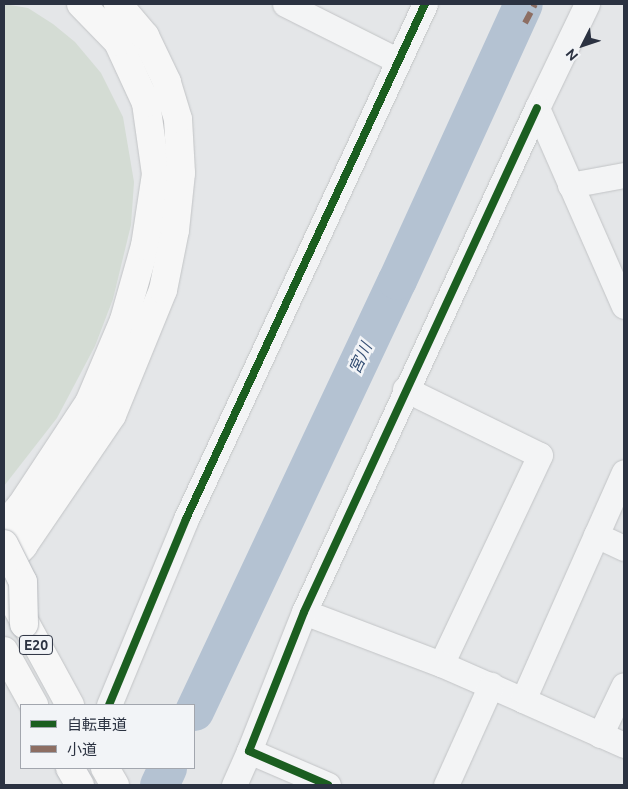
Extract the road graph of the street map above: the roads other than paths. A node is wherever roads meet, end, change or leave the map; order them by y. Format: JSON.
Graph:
{"nodes":[{"id":1,"x":81,"y":4,"type":"edge"},
{"id":2,"x":118,"y":4,"type":"edge"},
{"id":3,"x":285,"y":4,"type":"edge"},
{"id":4,"x":425,"y":4,"type":"edge"},
{"id":5,"x":587,"y":4,"type":"edge"},
{"id":6,"x":397,"y":60,"type":"junction"},
{"id":7,"x":536,"y":108,"type":"junction"},
{"id":8,"x":624,"y":175,"type":"edge"},
{"id":9,"x":570,"y":185,"type":"junction"},
{"id":10,"x":624,"y":306,"type":"edge"},
{"id":11,"x":405,"y":389,"type":"junction"},
{"id":12,"x":624,"y":472,"type":"edge"},
{"id":13,"x":4,"y":526,"type":"edge"},
{"id":14,"x":596,"y":535,"type":"junction"},
{"id":15,"x":4,"y":544,"type":"edge"},
{"id":16,"x":624,"y":548,"type":"edge"},
{"id":17,"x":4,"y":566,"type":"edge"},
{"id":18,"x":4,"y":584,"type":"edge"},
{"id":19,"x":304,"y":612,"type":"junction"},
{"id":20,"x":24,"y":624,"type":"junction"},
{"id":21,"x":4,"y":651,"type":"edge"},
{"id":22,"x":442,"y":664,"type":"junction"},
{"id":23,"x":491,"y":685,"type":"junction"},
{"id":24,"x":624,"y":685,"type":"edge"},
{"id":25,"x":523,"y":700,"type":"junction"},
{"id":26,"x":33,"y":704,"type":"edge"},
{"id":27,"x":69,"y":704,"type":"edge"},
{"id":28,"x":109,"y":704,"type":"edge"},
{"id":29,"x":600,"y":735,"type":"junction"},
{"id":30,"x":624,"y":745,"type":"edge"},
{"id":31,"x":249,"y":751,"type":"junction"},
{"id":32,"x":70,"y":769,"type":"edge"},
{"id":33,"x":84,"y":769,"type":"edge"},
{"id":34,"x":106,"y":769,"type":"edge"},
{"id":35,"x":78,"y":785,"type":"edge"},
{"id":36,"x":115,"y":785,"type":"edge"},
{"id":37,"x":234,"y":785,"type":"edge"},
{"id":38,"x":328,"y":785,"type":"edge"},
{"id":39,"x":446,"y":785,"type":"edge"}],
"edges":[{"from":1,"to":13,"type":"highway"},
{"from":2,"to":17,"type":"highway"},
{"from":3,"to":6,"type":"street"},
{"from":4,"to":6,"type":"street"},
{"from":5,"to":7,"type":"street"},
{"from":6,"to":28,"type":"street"},
{"from":7,"to":9,"type":"street"},
{"from":7,"to":11,"type":"street"},
{"from":8,"to":9,"type":"street"},
{"from":9,"to":10,"type":"street"},
{"from":11,"to":19,"type":"street"},
{"from":11,"to":22,"type":"street"},
{"from":12,"to":14,"type":"street"},
{"from":14,"to":16,"type":"street"},
{"from":14,"to":25,"type":"street"},
{"from":15,"to":20,"type":"highway","bridge":true},
{"from":18,"to":20,"type":"highway","number":"E20"},
{"from":19,"to":22,"type":"street"},
{"from":19,"to":31,"type":"street"},
{"from":20,"to":27,"type":"highway","number":"E20"},
{"from":21,"to":26,"type":"highway","number":"E20"},
{"from":22,"to":23,"type":"street"},
{"from":23,"to":25,"type":"street"},
{"from":23,"to":39,"type":"street"},
{"from":24,"to":29,"type":"street"},
{"from":25,"to":29,"type":"street"},
{"from":29,"to":30,"type":"street"},
{"from":31,"to":37,"type":"street"},
{"from":31,"to":38,"type":"street"},
{"from":32,"to":35,"type":"highway","bridge":true},
{"from":33,"to":35,"type":"street"},
{"from":34,"to":36,"type":"highway"}]}
